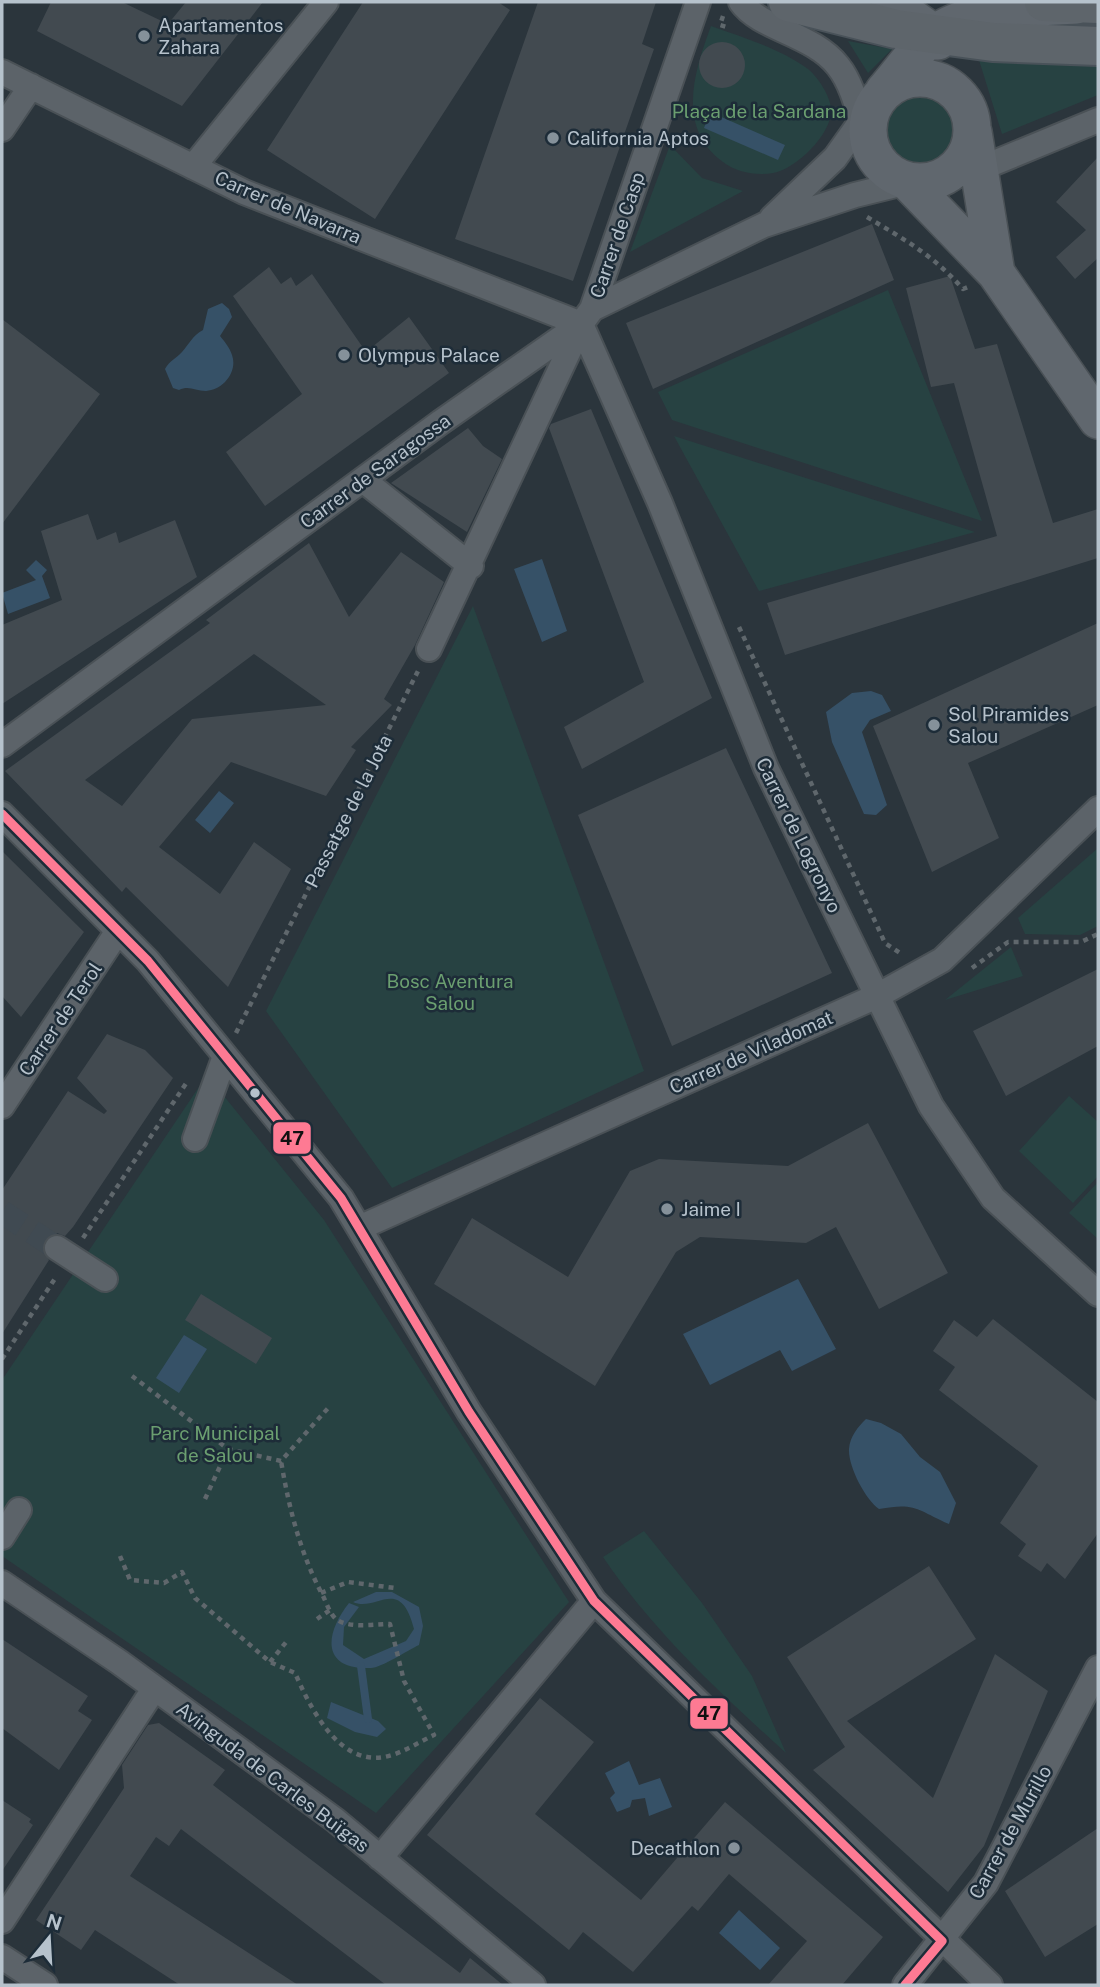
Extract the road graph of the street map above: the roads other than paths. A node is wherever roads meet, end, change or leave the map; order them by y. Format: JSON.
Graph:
{"nodes":[{"id":1,"x":326,"y":2,"type":"edge"},
{"id":2,"x":698,"y":2,"type":"edge"},
{"id":3,"x":741,"y":2,"type":"edge"},
{"id":4,"x":788,"y":2,"type":"edge"},
{"id":5,"x":890,"y":2,"type":"edge"},
{"id":6,"x":1073,"y":4,"type":"edge"},
{"id":7,"x":935,"y":34,"type":"junction"},
{"id":8,"x":1098,"y":46,"type":"edge"},
{"id":9,"x":2,"y":72,"type":"edge"},
{"id":10,"x":31,"y":86,"type":"junction"},
{"id":11,"x":871,"y":117,"type":"junction"},
{"id":12,"x":970,"y":119,"type":"junction"},
{"id":13,"x":1098,"y":120,"type":"edge"},
{"id":14,"x":2,"y":129,"type":"edge"},
{"id":15,"x":193,"y":167,"type":"junction"},
{"id":16,"x":977,"y":170,"type":"junction"},
{"id":17,"x":923,"y":181,"type":"junction"},
{"id":18,"x":764,"y":225,"type":"junction"},
{"id":19,"x":996,"y":273,"type":"junction"},
{"id":20,"x":587,"y":317,"type":"junction"},
{"id":21,"x":1098,"y":420,"type":"edge"},
{"id":22,"x":363,"y":480,"type":"junction"},
{"id":23,"x":471,"y":566,"type":"junction"},
{"id":24,"x":429,"y":649,"type":"road end"},
{"id":25,"x":2,"y":745,"type":"edge"},
{"id":26,"x":1098,"y":809,"type":"edge"},
{"id":27,"x":2,"y":814,"type":"edge"},
{"id":28,"x":118,"y":931,"type":"junction"},
{"id":29,"x":877,"y":996,"type":"junction"},
{"id":30,"x":225,"y":1056,"type":"junction"},
{"id":31,"x":2,"y":1106,"type":"edge"},
{"id":32,"x":195,"y":1139,"type":"dead end"},
{"id":33,"x":359,"y":1228,"type":"junction"},
{"id":34,"x":64,"y":1252,"type":"tunnel mouth"},
{"id":35,"x":105,"y":1279,"type":"dead end"},
{"id":36,"x":1098,"y":1294,"type":"edge"},
{"id":37,"x":19,"y":1510,"type":"dead end"},
{"id":38,"x":2,"y":1537,"type":"edge"},
{"id":39,"x":2,"y":1583,"type":"edge"},
{"id":40,"x":594,"y":1601,"type":"junction"},
{"id":41,"x":1098,"y":1668,"type":"edge"},
{"id":42,"x":154,"y":1689,"type":"junction"},
{"id":43,"x":380,"y":1858,"type":"junction"},
{"id":44,"x":2,"y":1921,"type":"edge"},
{"id":45,"x":942,"y":1941,"type":"junction"},
{"id":46,"x":2,"y":1957,"type":"edge"},
{"id":47,"x":45,"y":1985,"type":"edge"},
{"id":48,"x":533,"y":1985,"type":"edge"},
{"id":49,"x":905,"y":1985,"type":"edge"},
{"id":50,"x":990,"y":1985,"type":"edge"}],
"edges":[{"from":1,"to":15,"type":"street"},
{"from":2,"to":20,"type":"street","name":"Carrer de Casp"},
{"from":3,"to":11,"type":"street"},
{"from":4,"to":7,"type":"main road"},
{"from":5,"to":7,"type":"street"},
{"from":6,"to":7,"type":"street"},
{"from":7,"to":8,"type":"main road"},
{"from":7,"to":11,"type":"street"},
{"from":7,"to":12,"type":"street"},
{"from":9,"to":10,"type":"street","name":"Carrer de Navarra"},
{"from":10,"to":14,"type":"street"},
{"from":10,"to":15,"type":"street","name":"Carrer de Navarra"},
{"from":11,"to":12,"type":"street"},
{"from":11,"to":17,"type":"street"},
{"from":11,"to":18,"type":"street","name":"Carrer de Saragossa"},
{"from":12,"to":16,"type":"street"},
{"from":12,"to":17,"type":"street"},
{"from":13,"to":16,"type":"street","name":"Carrer de Saragossa"},
{"from":15,"to":20,"type":"street","name":"Carrer de Navarra"},
{"from":16,"to":17,"type":"street","name":"Carrer de Saragossa"},
{"from":16,"to":19,"type":"street"},
{"from":17,"to":18,"type":"street","name":"Carrer de Saragossa"},
{"from":17,"to":19,"type":"street"},
{"from":18,"to":20,"type":"street","name":"Carrer de Saragossa"},
{"from":19,"to":21,"type":"street"},
{"from":20,"to":22,"type":"street","name":"Carrer de Saragossa"},
{"from":20,"to":23,"type":"street"},
{"from":20,"to":29,"type":"street","name":"Carrer de Logronyo"},
{"from":22,"to":23,"type":"street"},
{"from":22,"to":25,"type":"street","name":"Carrer de Saragossa"},
{"from":23,"to":24,"type":"street"},
{"from":26,"to":29,"type":"street","name":"Carrer de Viladomat"},
{"from":27,"to":28,"type":"street"},
{"from":28,"to":30,"type":"street"},
{"from":28,"to":31,"type":"street","name":"Carrer de Terol"},
{"from":29,"to":33,"type":"street","name":"Carrer de Viladomat"},
{"from":29,"to":36,"type":"street","name":"Carrer de Logronyo"},
{"from":30,"to":32,"type":"street"},
{"from":30,"to":33,"type":"street"},
{"from":33,"to":40,"type":"street"},
{"from":34,"to":35,"type":"street"},
{"from":37,"to":38,"type":"street"},
{"from":39,"to":42,"type":"street","name":"Avinguda de Carles Buïgas"},
{"from":40,"to":43,"type":"street"},
{"from":40,"to":45,"type":"street"},
{"from":41,"to":45,"type":"street","name":"Carrer de Murillo"},
{"from":42,"to":43,"type":"street","name":"Avinguda de Carles Buïgas"},
{"from":42,"to":44,"type":"street"},
{"from":43,"to":48,"type":"street","name":"Avinguda de Carles Buïgas"},
{"from":45,"to":49,"type":"street","name":"Carrer de Murillo"},
{"from":45,"to":50,"type":"street"},
{"from":46,"to":47,"type":"street"}]}
